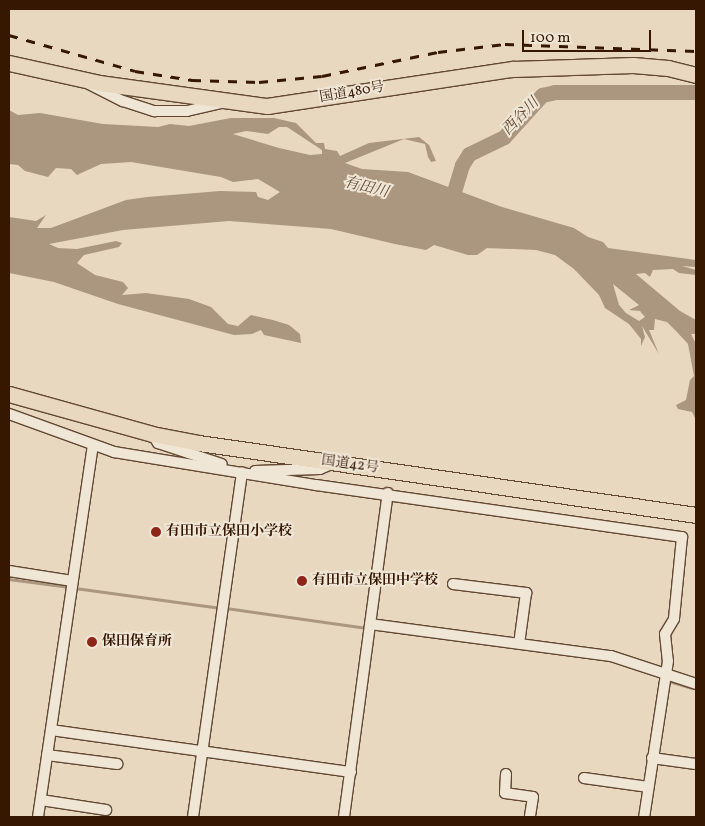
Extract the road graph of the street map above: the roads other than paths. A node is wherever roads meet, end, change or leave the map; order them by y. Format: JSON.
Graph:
{"nodes":[{"id":1,"x":9,"y":63,"type":"edge"},
{"id":2,"x":696,"y":74,"type":"edge"},
{"id":3,"x":9,"y":394,"type":"edge"},
{"id":4,"x":9,"y":414,"type":"edge"},
{"id":5,"x":152,"y":434,"type":"junction"},
{"id":6,"x":92,"y":445,"type":"junction"},
{"id":7,"x":334,"y":463,"type":"junction"},
{"id":8,"x":242,"y":472,"type":"junction"},
{"id":9,"x":388,"y":493,"type":"junction"},
{"id":10,"x":696,"y":515,"type":"edge"},
{"id":11,"x":9,"y":572,"type":"edge"},
{"id":12,"x":72,"y":581,"type":"junction"},
{"id":13,"x":453,"y":584,"type":"dead end"},
{"id":14,"x":370,"y":624,"type":"junction"},
{"id":15,"x":519,"y":644,"type":"junction"},
{"id":16,"x":665,"y":675,"type":"junction"},
{"id":17,"x":696,"y":684,"type":"edge"},
{"id":18,"x":50,"y":730,"type":"junction"},
{"id":19,"x":201,"y":752,"type":"junction"},
{"id":20,"x":47,"y":755,"type":"junction"},
{"id":21,"x":652,"y":758,"type":"junction"},
{"id":22,"x":117,"y":764,"type":"dead end"},
{"id":23,"x":696,"y":764,"type":"edge"},
{"id":24,"x":351,"y":772,"type":"junction"},
{"id":25,"x":506,"y":774,"type":"dead end"},
{"id":26,"x":584,"y":778,"type":"dead end"},
{"id":27,"x":648,"y":787,"type":"junction"},
{"id":28,"x":41,"y":800,"type":"junction"},
{"id":29,"x":106,"y":810,"type":"dead end"},
{"id":30,"x":38,"y":817,"type":"edge"},
{"id":31,"x":193,"y":817,"type":"edge"},
{"id":32,"x":344,"y":817,"type":"edge"},
{"id":33,"x":530,"y":817,"type":"edge"},
{"id":34,"x":644,"y":817,"type":"edge"}],
"edges":[{"from":1,"to":2,"type":"highway","name":"国道480号"},
{"from":3,"to":5,"type":"highway","name":"国道42号"},
{"from":4,"to":6,"type":"street"},
{"from":5,"to":7,"type":"highway","name":"国道42号"},
{"from":5,"to":8,"type":"street"},
{"from":6,"to":8,"type":"street"},
{"from":6,"to":12,"type":"street"},
{"from":7,"to":8,"type":"street"},
{"from":7,"to":10,"type":"highway","name":"国道42号"},
{"from":8,"to":9,"type":"street"},
{"from":8,"to":19,"type":"street"},
{"from":9,"to":14,"type":"street"},
{"from":9,"to":16,"type":"street"},
{"from":11,"to":12,"type":"street"},
{"from":12,"to":18,"type":"street"},
{"from":13,"to":15,"type":"street"},
{"from":14,"to":15,"type":"street"},
{"from":14,"to":24,"type":"street"},
{"from":15,"to":16,"type":"street"},
{"from":16,"to":17,"type":"street"},
{"from":16,"to":21,"type":"street"},
{"from":18,"to":19,"type":"street"},
{"from":18,"to":20,"type":"street"},
{"from":19,"to":24,"type":"street"},
{"from":19,"to":31,"type":"street"},
{"from":20,"to":22,"type":"street"},
{"from":20,"to":28,"type":"street"},
{"from":21,"to":23,"type":"street"},
{"from":21,"to":27,"type":"street"},
{"from":24,"to":32,"type":"street"},
{"from":25,"to":33,"type":"street"},
{"from":26,"to":27,"type":"street"},
{"from":27,"to":34,"type":"street"},
{"from":28,"to":29,"type":"street"},
{"from":28,"to":30,"type":"street"}]}
